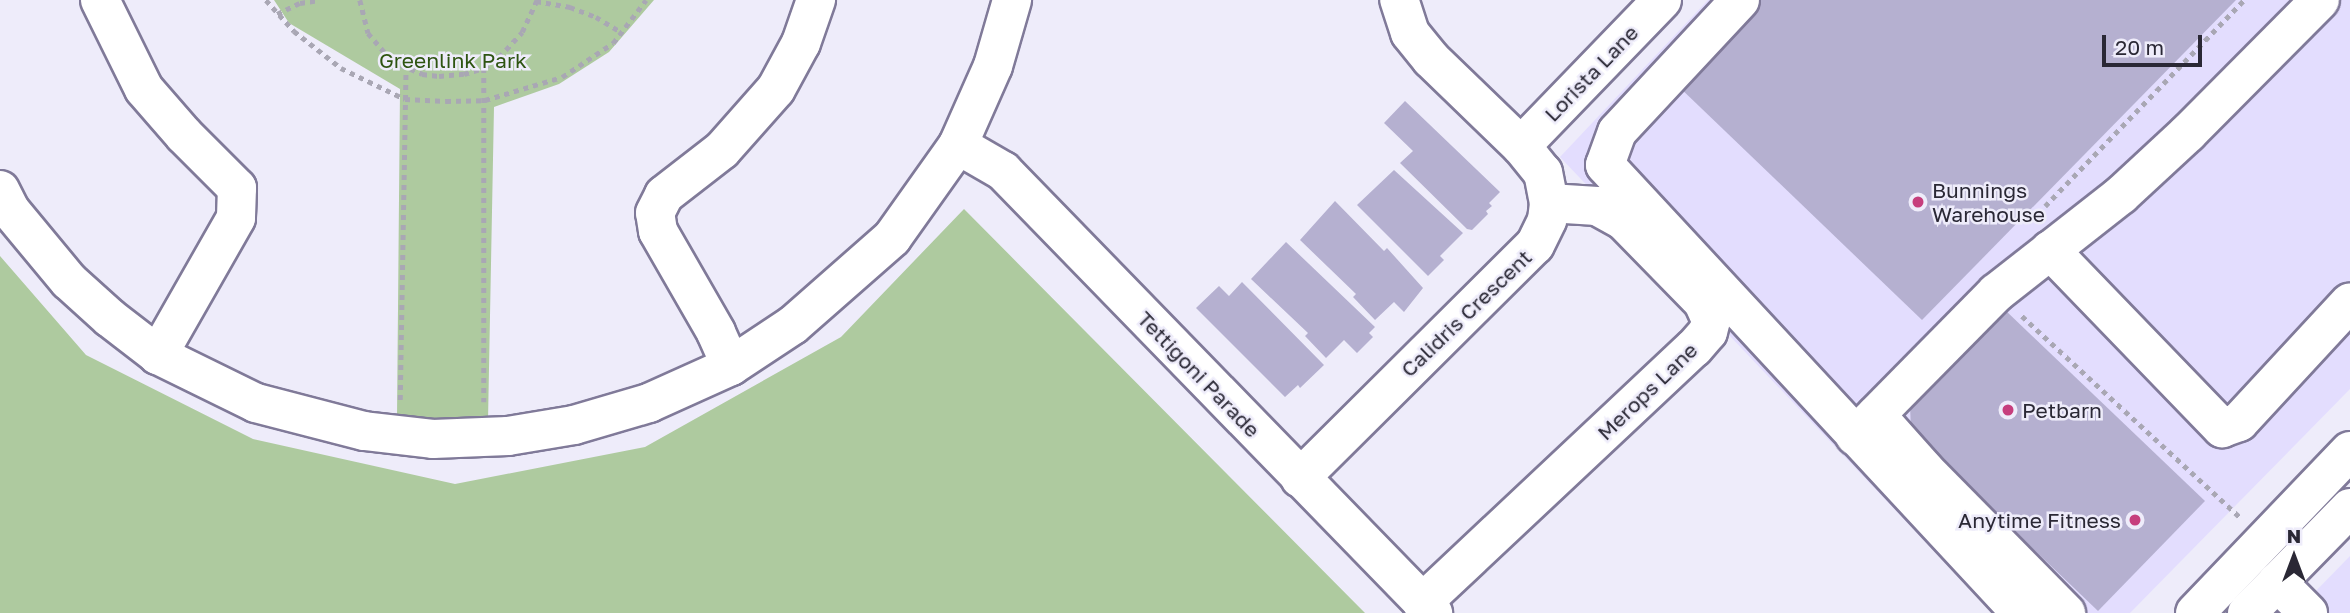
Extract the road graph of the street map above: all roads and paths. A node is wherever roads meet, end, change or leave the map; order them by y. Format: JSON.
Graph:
{"nodes":[{"id":1,"x":100,"y":0,"type":"edge"},
{"id":2,"x":266,"y":0,"type":"edge"},
{"id":3,"x":318,"y":0,"type":"edge"},
{"id":4,"x":360,"y":0,"type":"edge"},
{"id":5,"x":646,"y":0,"type":"edge"},
{"id":6,"x":816,"y":0,"type":"edge"},
{"id":7,"x":1012,"y":0,"type":"edge"},
{"id":8,"x":1399,"y":0,"type":"edge"},
{"id":9,"x":1662,"y":0,"type":"edge"},
{"id":10,"x":1740,"y":0,"type":"edge"},
{"id":11,"x":2244,"y":0,"type":"edge"},
{"id":12,"x":2320,"y":0,"type":"edge"},
{"id":13,"x":537,"y":1,"type":"edge"},
{"id":14,"x":277,"y":14,"type":"junction"},
{"id":15,"x":621,"y":32,"type":"junction"},
{"id":16,"x":406,"y":68,"type":"junction"},
{"id":17,"x":484,"y":68,"type":"junction"},
{"id":18,"x":405,"y":99,"type":"junction"},
{"id":19,"x":485,"y":100,"type":"junction"},
{"id":20,"x":958,"y":145,"type":"junction"},
{"id":21,"x":1521,"y":146,"type":"junction"},
{"id":22,"x":0,"y":190,"type":"edge"},
{"id":23,"x":1549,"y":202,"type":"junction"},
{"id":24,"x":2044,"y":207,"type":"dead end"},
{"id":25,"x":2050,"y":250,"type":"junction"},
{"id":26,"x":2350,"y":302,"type":"edge"},
{"id":27,"x":2019,"y":313,"type":"dead end"},
{"id":28,"x":158,"y":355,"type":"junction"},
{"id":29,"x":731,"y":366,"type":"junction"},
{"id":30,"x":400,"y":400,"type":"dead end"},
{"id":31,"x":484,"y":402,"type":"dead end"},
{"id":32,"x":1876,"y":407,"type":"junction"},
{"id":33,"x":2350,"y":451,"type":"edge"},
{"id":34,"x":1300,"y":478,"type":"junction"},
{"id":35,"x":2350,"y":508,"type":"edge"},
{"id":36,"x":2250,"y":526,"type":"dead end"},
{"id":37,"x":2277,"y":582,"type":"junction"},
{"id":38,"x":1428,"y":608,"type":"edge"},
{"id":39,"x":2021,"y":613,"type":"edge"},
{"id":40,"x":2066,"y":613,"type":"edge"},
{"id":41,"x":2195,"y":613,"type":"edge"},
{"id":42,"x":2247,"y":613,"type":"edge"},
{"id":43,"x":2308,"y":613,"type":"edge"}],
"edges":[{"from":1,"to":28,"type":"street"},
{"from":2,"to":14,"type":"path"},
{"from":3,"to":14,"type":"path"},
{"from":4,"to":16,"type":"path"},
{"from":5,"to":15,"type":"path"},
{"from":6,"to":29,"type":"street"},
{"from":7,"to":20,"type":"street"},
{"from":8,"to":21,"type":"street"},
{"from":9,"to":21,"type":"street","name":"Lorista Lane"},
{"from":10,"to":32,"type":"street"},
{"from":11,"to":24,"type":"path"},
{"from":12,"to":25,"type":"street"},
{"from":13,"to":15,"type":"path"},
{"from":13,"to":17,"type":"path"},
{"from":14,"to":18,"type":"path"},
{"from":15,"to":19,"type":"path"},
{"from":16,"to":17,"type":"path"},
{"from":16,"to":18,"type":"path"},
{"from":17,"to":19,"type":"path"},
{"from":18,"to":19,"type":"path"},
{"from":18,"to":30,"type":"path"},
{"from":19,"to":31,"type":"path"},
{"from":20,"to":29,"type":"street"},
{"from":20,"to":34,"type":"street","name":"Tettigoni Parade"},
{"from":21,"to":23,"type":"street"},
{"from":22,"to":28,"type":"street"},
{"from":23,"to":34,"type":"street","name":"Calidris Crescent"},
{"from":23,"to":38,"type":"street","name":"Merops Lane"},
{"from":25,"to":26,"type":"street"},
{"from":25,"to":32,"type":"street"},
{"from":27,"to":36,"type":"path"},
{"from":28,"to":29,"type":"street"},
{"from":32,"to":39,"type":"street"},
{"from":32,"to":40,"type":"street"},
{"from":33,"to":41,"type":"street"},
{"from":34,"to":38,"type":"street","name":"Tettigoni Parade"},
{"from":35,"to":37,"type":"street"},
{"from":37,"to":42,"type":"street"},
{"from":37,"to":43,"type":"street"}]}
